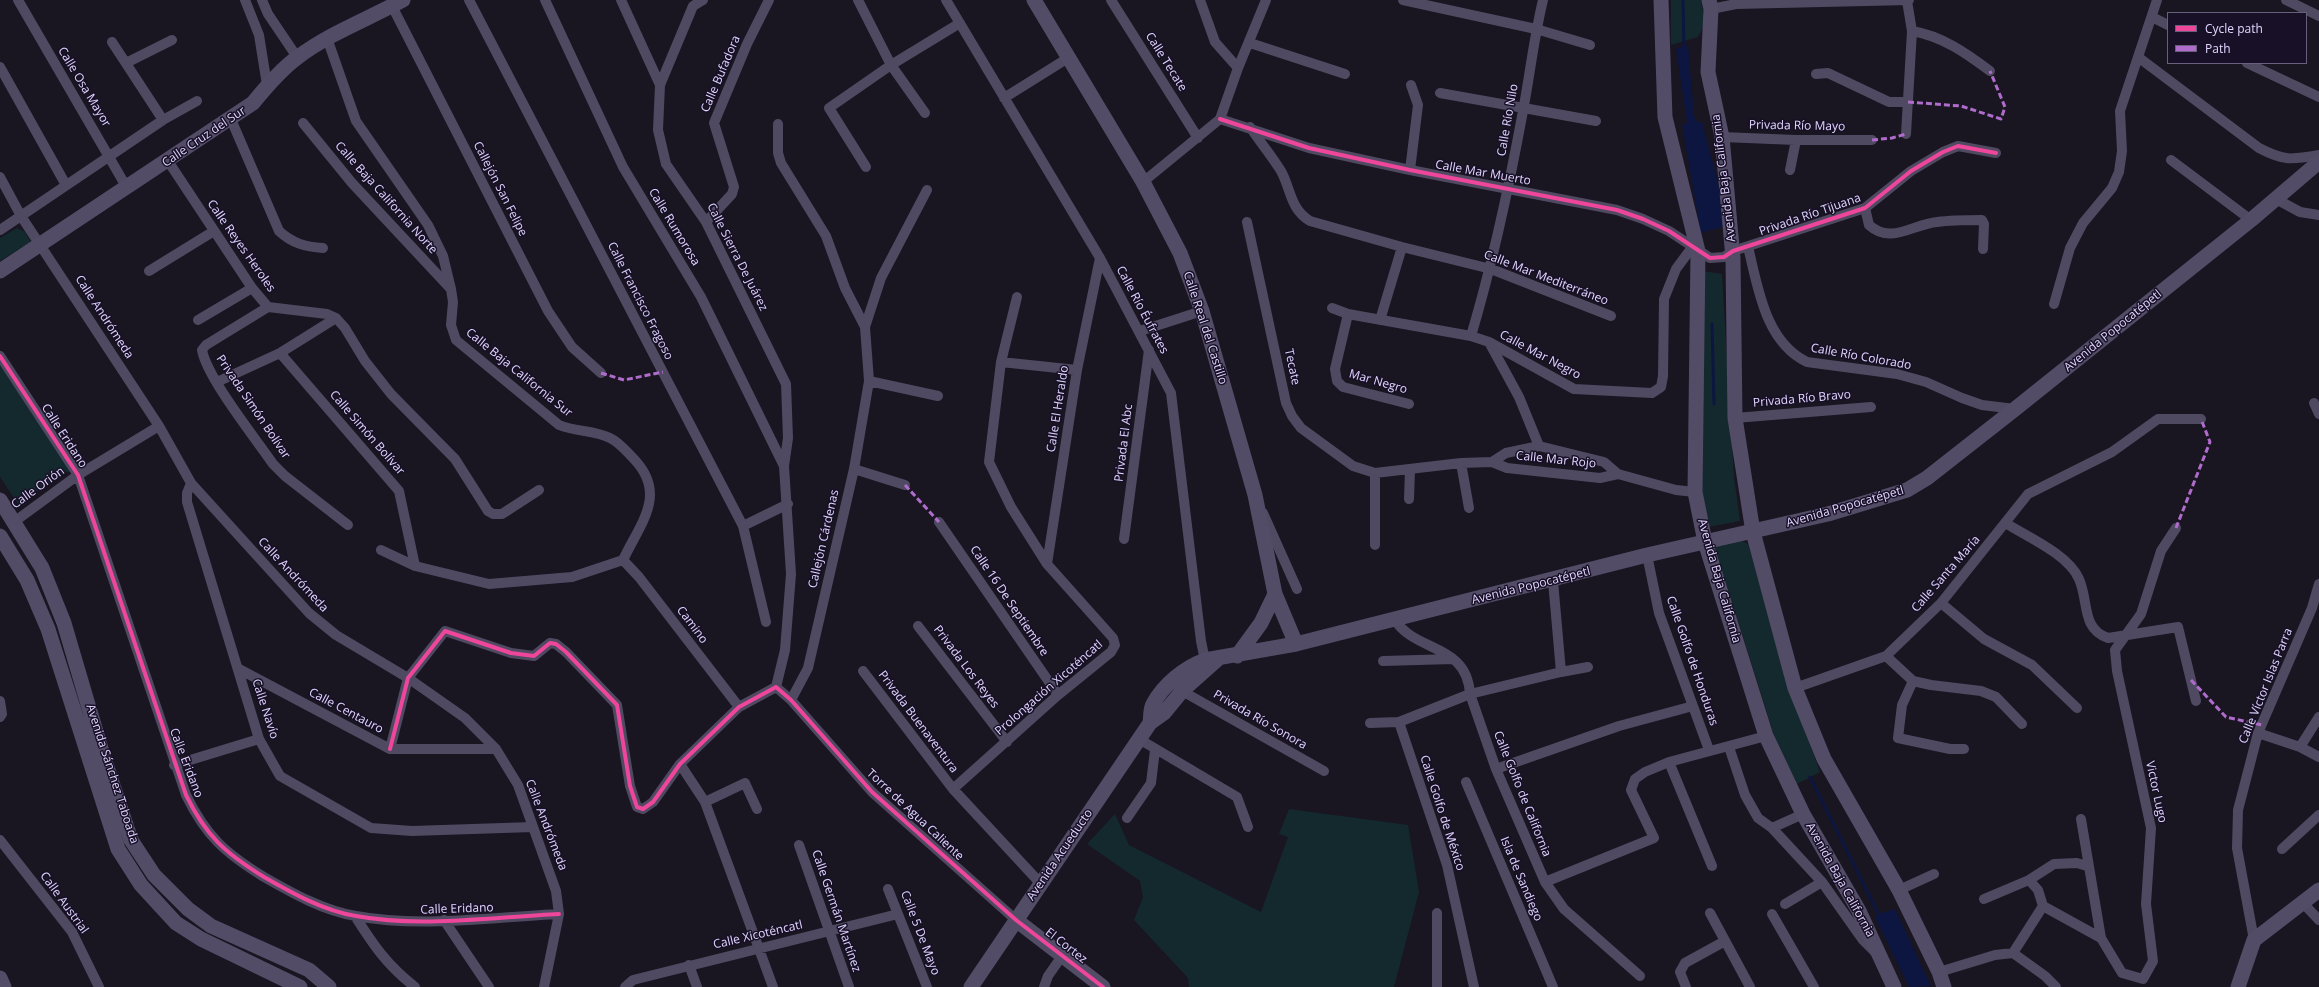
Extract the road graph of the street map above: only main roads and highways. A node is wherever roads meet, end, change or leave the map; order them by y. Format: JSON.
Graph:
{"nodes":[{"id":1,"x":1034,"y":0,"type":"edge"},
{"id":2,"x":1661,"y":0,"type":"edge"},
{"id":3,"x":398,"y":3,"type":"edge"},
{"id":4,"x":1710,"y":4,"type":"edge"},
{"id":5,"x":2319,"y":162,"type":"edge"},
{"id":6,"x":0,"y":271,"type":"edge"},
{"id":7,"x":0,"y":500,"type":"edge"},
{"id":8,"x":1753,"y":532,"type":"junction"},
{"id":9,"x":0,"y":536,"type":"edge"},
{"id":10,"x":1705,"y":542,"type":"junction"},
{"id":11,"x":1275,"y":594,"type":"junction"},
{"id":12,"x":1296,"y":644,"type":"junction"},
{"id":13,"x":1237,"y":656,"type":"junction"},
{"id":14,"x":1210,"y":663,"type":"junction"},
{"id":15,"x":1150,"y":723,"type":"junction"},
{"id":16,"x":2319,"y":890,"type":"edge"},
{"id":17,"x":1016,"y":920,"type":"junction"},
{"id":18,"x":0,"y":978,"type":"edge"},
{"id":19,"x":4,"y":987,"type":"edge"},
{"id":20,"x":300,"y":987,"type":"edge"},
{"id":21,"x":329,"y":987,"type":"edge"},
{"id":22,"x":971,"y":987,"type":"edge"},
{"id":23,"x":1103,"y":987,"type":"edge"},
{"id":24,"x":1894,"y":987,"type":"edge"},
{"id":25,"x":1944,"y":987,"type":"edge"},
{"id":26,"x":2238,"y":987,"type":"edge"}],
"edges":[{"from":1,"to":11,"type":"main road","name":"Calle Real del Castillo"},
{"from":2,"to":10,"type":"main road","name":"Avenida Baja California"},
{"from":3,"to":6,"type":"main road","name":"Calle Cruz del Sur"},
{"from":4,"to":8,"type":"main road","name":"Avenida Baja California"},
{"from":5,"to":8,"type":"main road","name":"Avenida Popocatépetl"},
{"from":7,"to":21,"type":"main road","name":"Avenida Sánchez Taboada"},
{"from":8,"to":10,"type":"main road","name":"Avenida Popocatépetl"},
{"from":8,"to":25,"type":"main road","name":"Avenida Baja California"},
{"from":9,"to":20,"type":"main road","name":"Avenida Sánchez Taboada"},
{"from":10,"to":12,"type":"main road","name":"Avenida Popocatépetl"},
{"from":10,"to":24,"type":"main road","name":"Avenida Baja California"},
{"from":11,"to":12,"type":"main road","name":"Calle Real del Castillo"},
{"from":11,"to":13,"type":"main road"},
{"from":12,"to":13,"type":"main road","name":"Avenida Acueducto"},
{"from":13,"to":14,"type":"main road","name":"Avenida Acueducto"},
{"from":14,"to":15,"type":"main road","name":"Avenida Acueducto"},
{"from":14,"to":15,"type":"main road","name":"Avenida Acueducto"},
{"from":15,"to":17,"type":"main road","name":"Avenida Acueducto"},
{"from":16,"to":26,"type":"main road"},
{"from":17,"to":22,"type":"main road","name":"Avenida Acueducto"},
{"from":17,"to":23,"type":"main road","name":"El Cortez"},
{"from":18,"to":19,"type":"main road"}]}
